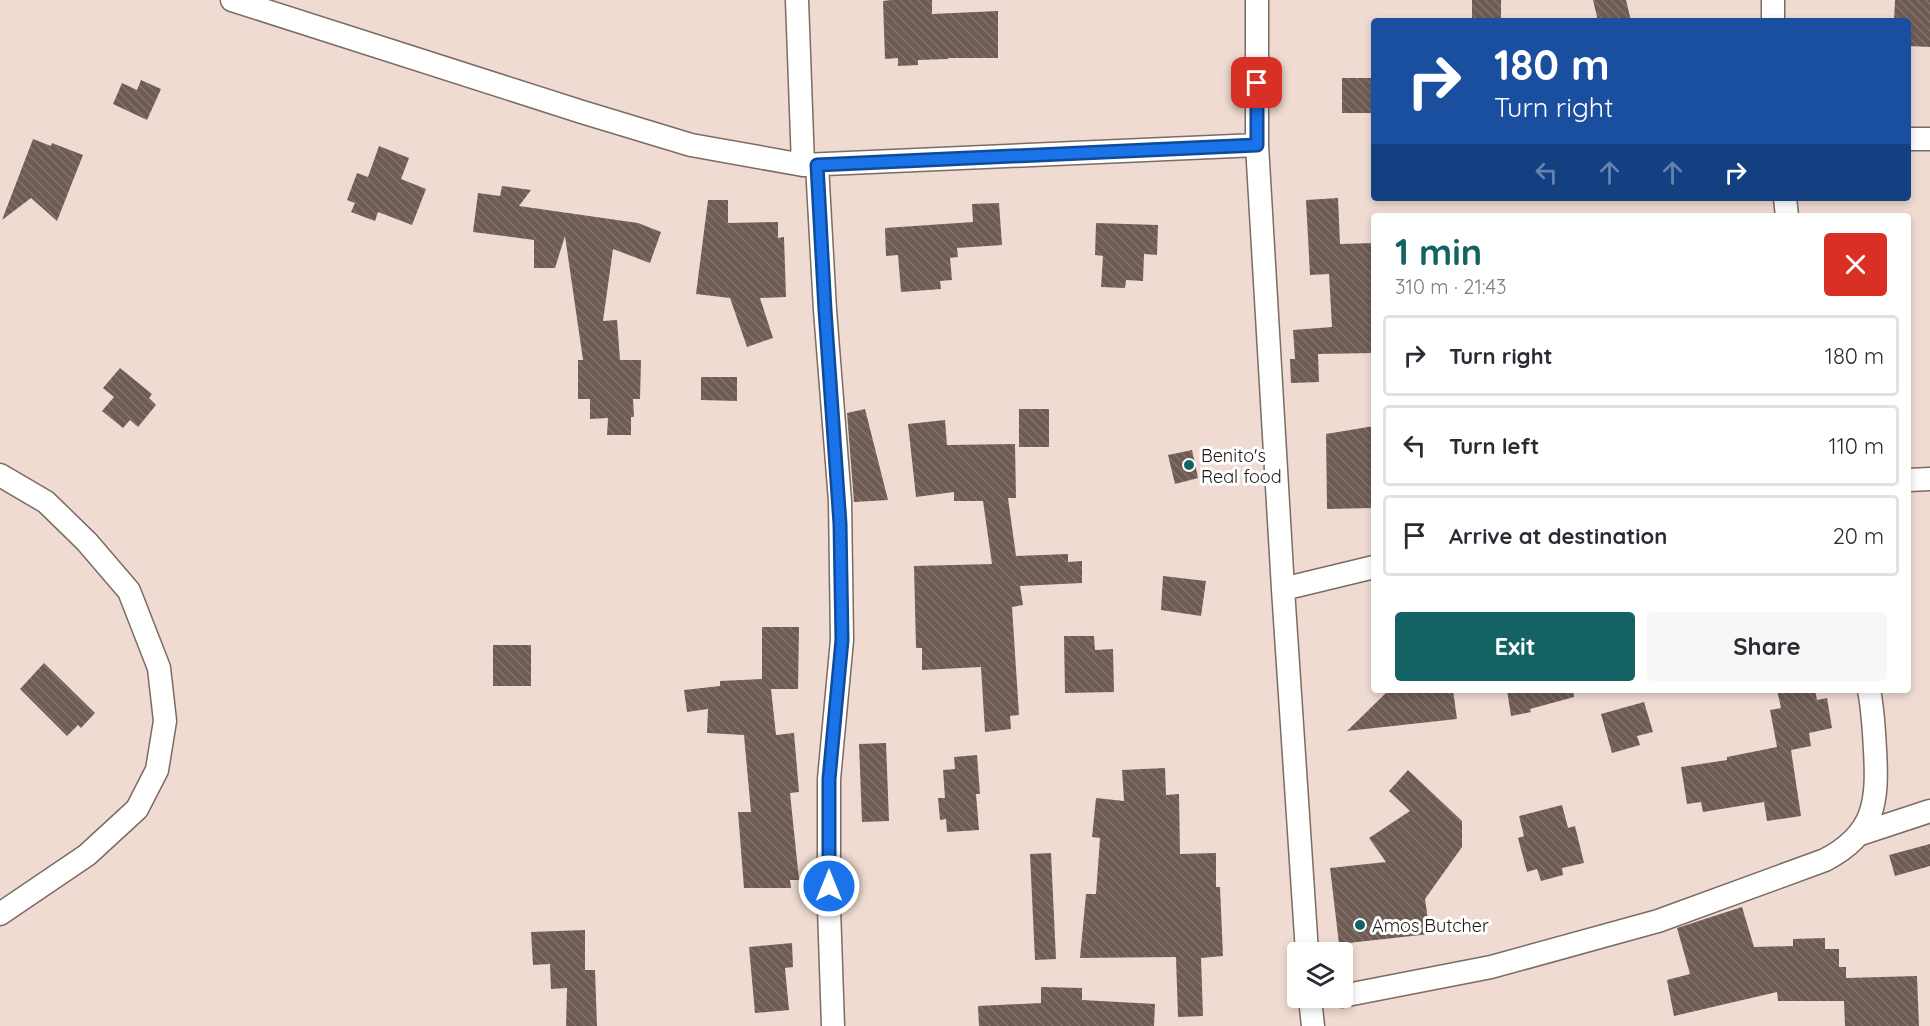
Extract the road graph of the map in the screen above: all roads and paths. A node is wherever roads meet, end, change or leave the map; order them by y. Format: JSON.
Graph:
{"nodes":[{"id":1,"x":232,"y":0,"type":"edge"},
{"id":2,"x":797,"y":0,"type":"edge"},
{"id":3,"x":1257,"y":0,"type":"edge"},
{"id":4,"x":1773,"y":0,"type":"edge"},
{"id":5,"x":1773,"y":18,"type":"edge"},
{"id":6,"x":1911,"y":139,"type":"edge"},
{"id":7,"x":1930,"y":139,"type":"edge"},
{"id":8,"x":1257,"y":145,"type":"junction"},
{"id":9,"x":810,"y":165,"type":"junction"},
{"id":10,"x":0,"y":475,"type":"edge"},
{"id":11,"x":1930,"y":479,"type":"edge"},
{"id":12,"x":1911,"y":480,"type":"edge"},
{"id":13,"x":1371,"y":568,"type":"edge"},
{"id":14,"x":1283,"y":589,"type":"junction"},
{"id":15,"x":1870,"y":693,"type":"edge"},
{"id":16,"x":1930,"y":811,"type":"edge"},
{"id":17,"x":1860,"y":834,"type":"junction"},
{"id":18,"x":0,"y":914,"type":"edge"},
{"id":19,"x":1306,"y":942,"type":"edge"},
{"id":20,"x":1353,"y":994,"type":"edge"},
{"id":21,"x":1311,"y":1008,"type":"edge"},
{"id":22,"x":833,"y":1026,"type":"edge"},
{"id":23,"x":1313,"y":1026,"type":"edge"}],
"edges":[{"from":1,"to":9,"type":"street"},
{"from":2,"to":9,"type":"street"},
{"from":3,"to":8,"type":"street"},
{"from":4,"to":5,"type":"street"},
{"from":6,"to":7,"type":"street"},
{"from":8,"to":9,"type":"street"},
{"from":8,"to":14,"type":"street"},
{"from":9,"to":22,"type":"street"},
{"from":10,"to":18,"type":"street"},
{"from":11,"to":12,"type":"street"},
{"from":13,"to":14,"type":"street"},
{"from":14,"to":19,"type":"street"},
{"from":15,"to":17,"type":"street"},
{"from":16,"to":17,"type":"street"},
{"from":17,"to":20,"type":"street"},
{"from":21,"to":23,"type":"street"}]}
